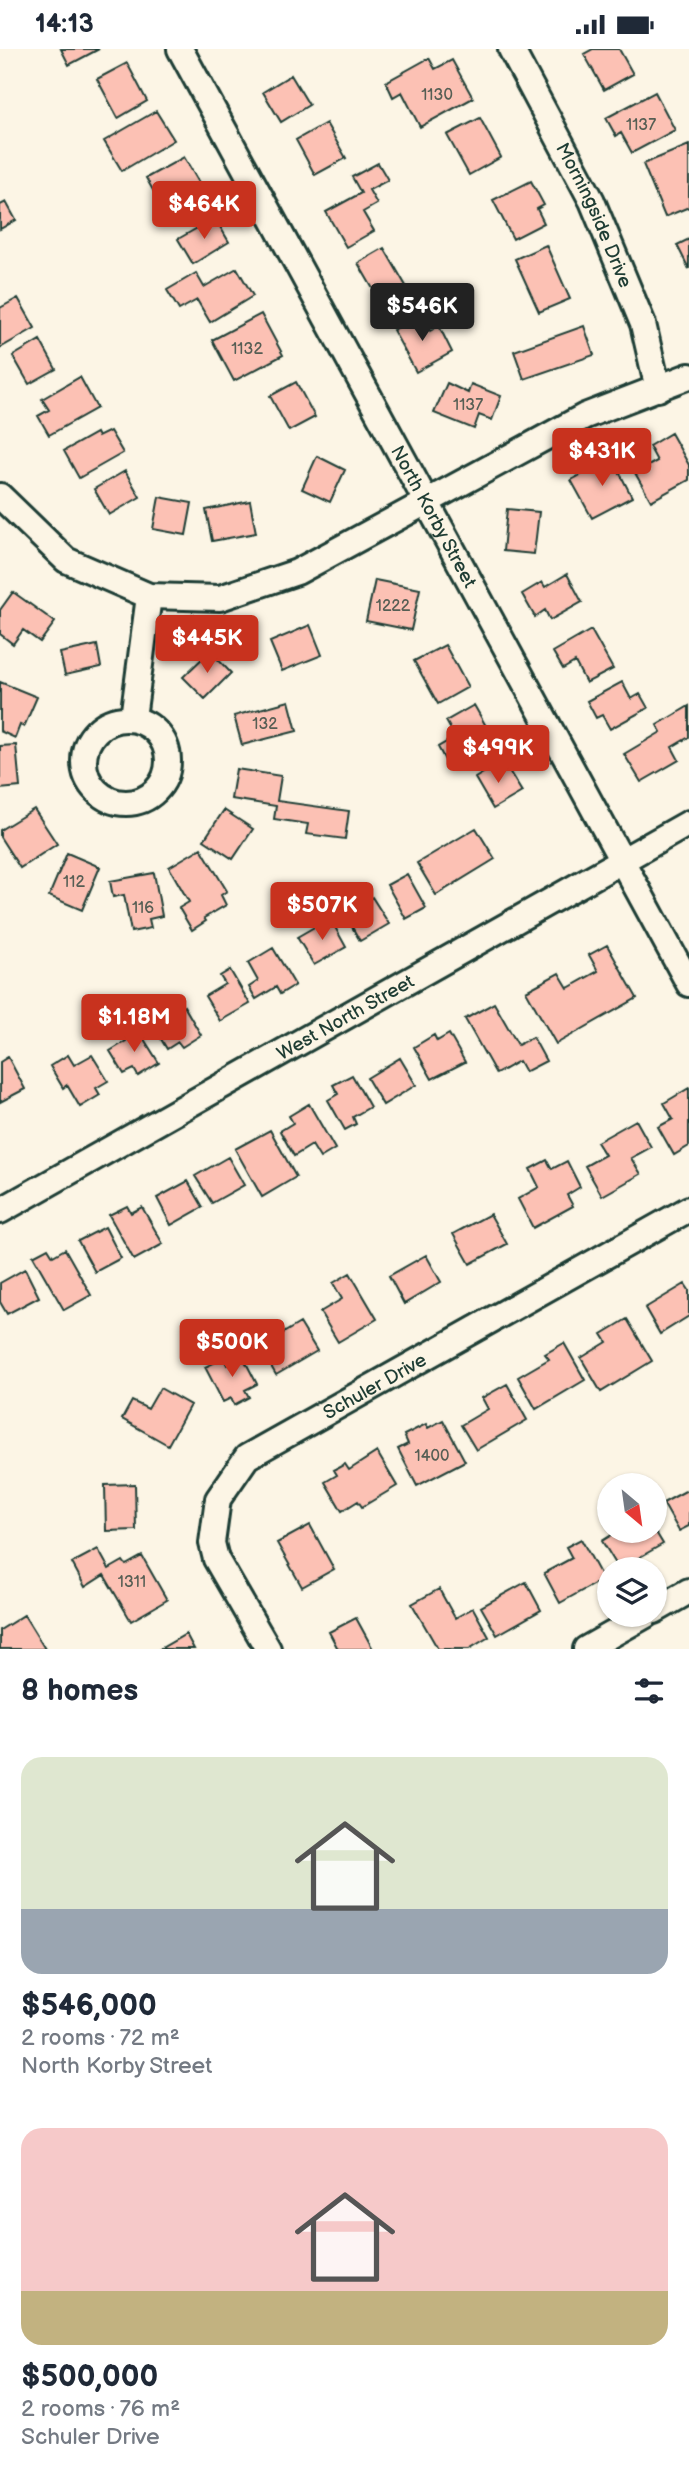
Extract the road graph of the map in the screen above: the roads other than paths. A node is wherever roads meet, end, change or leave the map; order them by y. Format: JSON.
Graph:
{"nodes":[{"id":1,"x":180,"y":49,"type":"edge"},
{"id":2,"x":512,"y":49,"type":"edge"},
{"id":3,"x":689,"y":376,"type":"edge"},
{"id":4,"x":658,"y":389,"type":"junction"},
{"id":5,"x":0,"y":496,"type":"edge"},
{"id":6,"x":426,"y":502,"type":"junction"},
{"id":7,"x":149,"y":596,"type":"junction"},
{"id":8,"x":132,"y":718,"type":"dead end"},
{"id":9,"x":689,"y":823,"type":"edge"},
{"id":10,"x":621,"y":860,"type":"junction"},
{"id":11,"x":689,"y":984,"type":"edge"},
{"id":12,"x":689,"y":1209,"type":"edge"},
{"id":13,"x":0,"y":1211,"type":"edge"},
{"id":14,"x":689,"y":1591,"type":"edge"},
{"id":15,"x":667,"y":1604,"type":"edge"},
{"id":16,"x":625,"y":1627,"type":"edge"},
{"id":17,"x":268,"y":1649,"type":"edge"},
{"id":18,"x":586,"y":1649,"type":"edge"}],
"edges":[{"from":1,"to":6,"type":"street","name":"North Korby Street"},
{"from":2,"to":4,"type":"street","name":"Morningside Drive"},
{"from":3,"to":4,"type":"street"},
{"from":4,"to":6,"type":"street"},
{"from":5,"to":7,"type":"street"},
{"from":6,"to":7,"type":"street"},
{"from":6,"to":10,"type":"street","name":"North Korby Street"},
{"from":7,"to":8,"type":"street"},
{"from":9,"to":10,"type":"street","name":"West North Street"},
{"from":10,"to":11,"type":"street","name":"North Korby Street"},
{"from":10,"to":13,"type":"street","name":"West North Street"},
{"from":12,"to":17,"type":"street","name":"Schuler Drive"},
{"from":14,"to":15,"type":"street"},
{"from":16,"to":18,"type":"street"}]}
